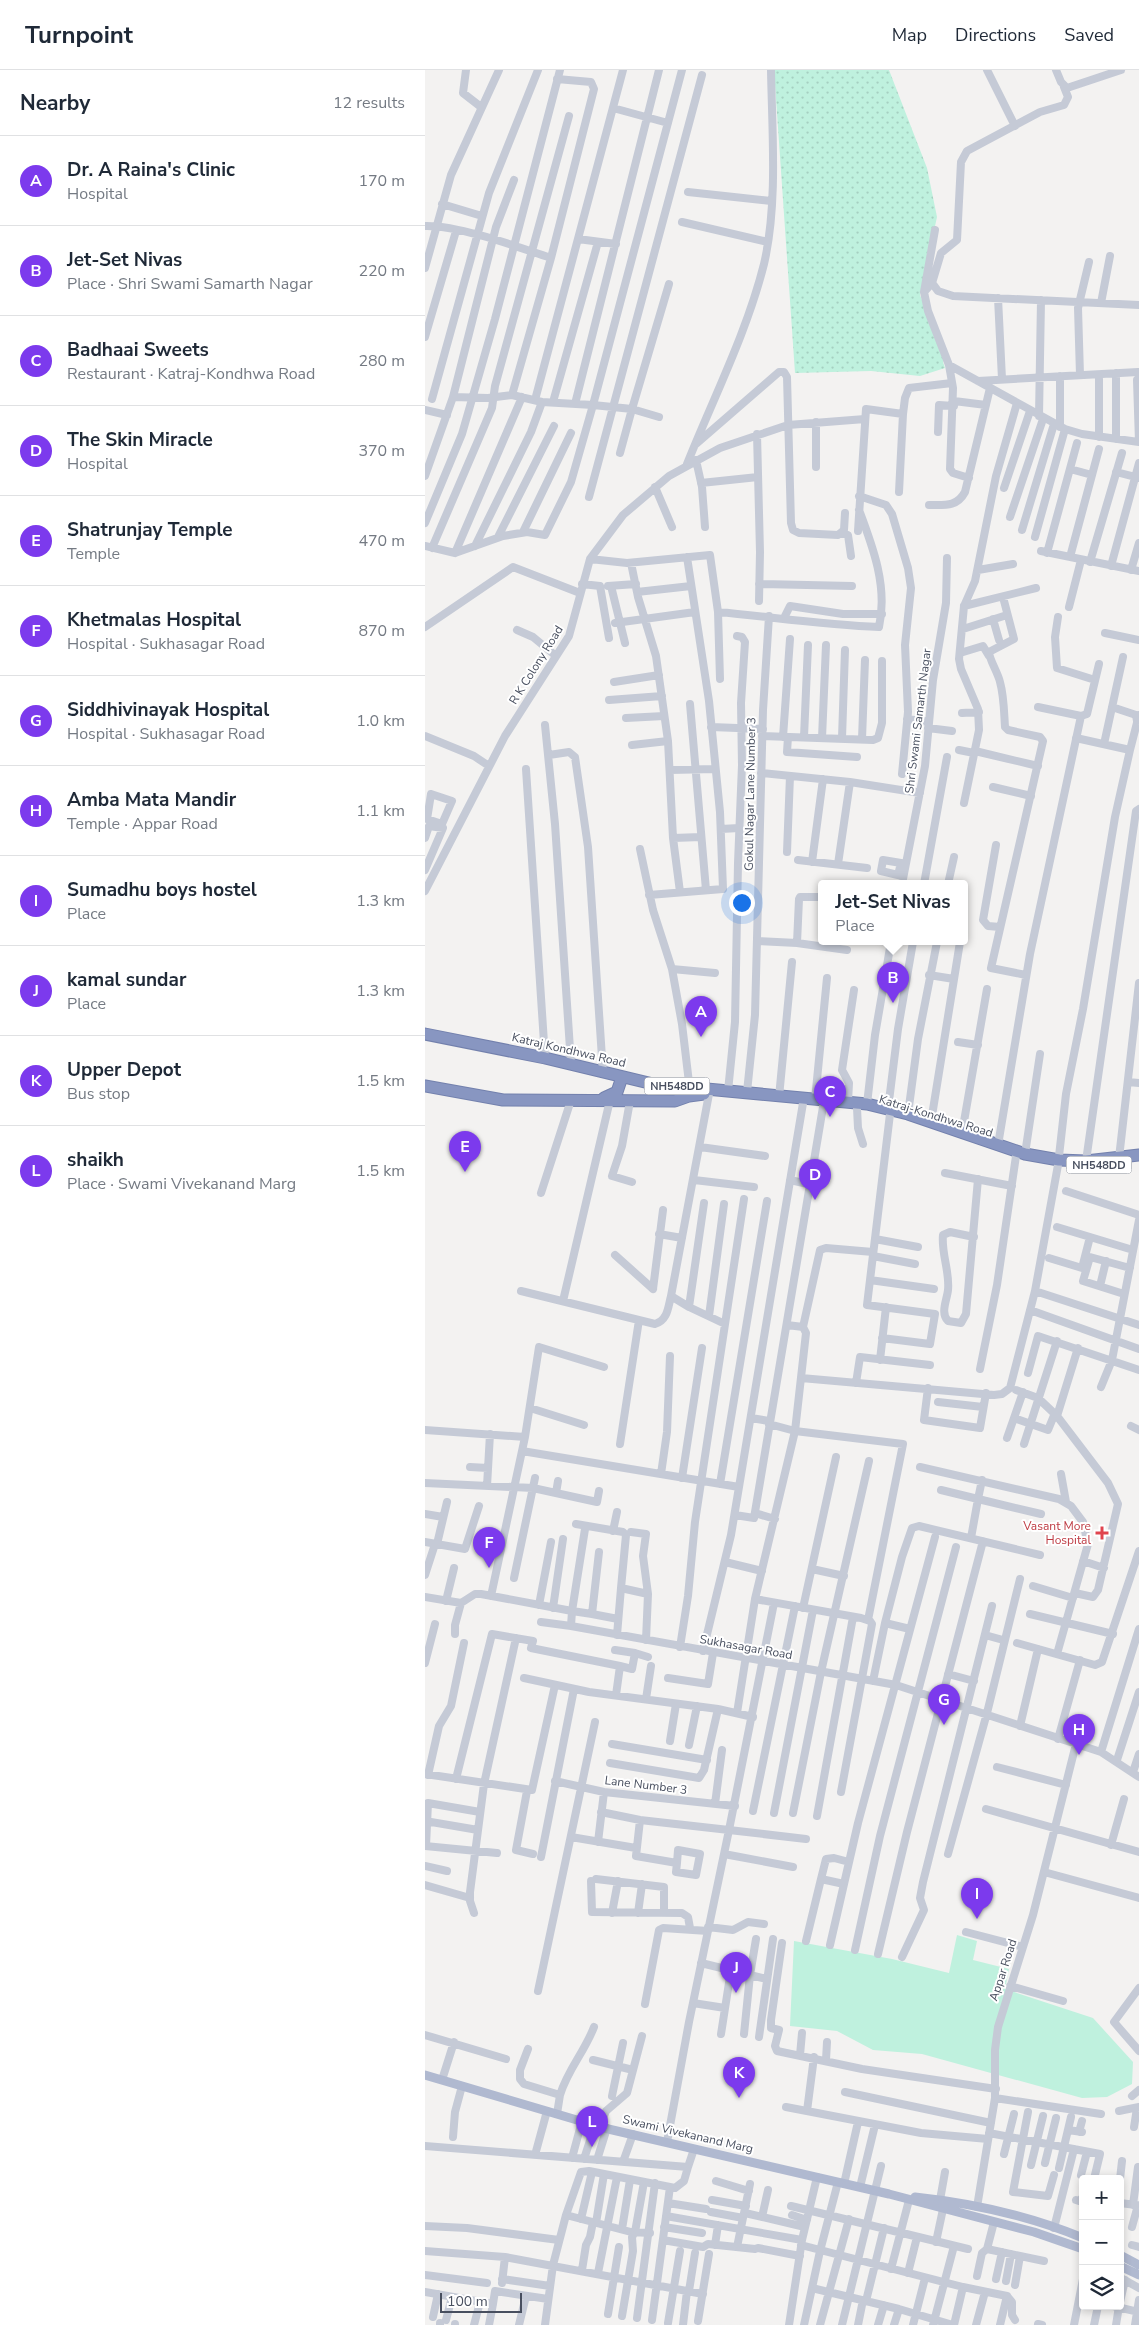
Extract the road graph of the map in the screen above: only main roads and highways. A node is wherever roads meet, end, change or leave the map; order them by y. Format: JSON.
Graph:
{"nodes":[{"id":1,"x":425,"y":1034,"type":"edge"},
{"id":2,"x":622,"y":1077,"type":"junction"},
{"id":3,"x":425,"y":1086,"type":"edge"},
{"id":4,"x":690,"y":1092,"type":"junction"},
{"id":5,"x":605,"y":1100,"type":"junction"},
{"id":6,"x":816,"y":1102,"type":"junction"},
{"id":7,"x":889,"y":1112,"type":"junction"},
{"id":8,"x":1021,"y":1155,"type":"junction"},
{"id":9,"x":1139,"y":1155,"type":"edge"},
{"id":10,"x":1139,"y":1160,"type":"edge"},
{"id":11,"x":1058,"y":1163,"type":"junction"},
{"id":12,"x":425,"y":2075,"type":"edge"},
{"id":13,"x":889,"y":2194,"type":"junction"},
{"id":14,"x":1079,"y":2237,"type":"edge"},
{"id":15,"x":1079,"y":2248,"type":"edge"},
{"id":16,"x":1124,"y":2257,"type":"edge"},
{"id":17,"x":1139,"y":2265,"type":"edge"},
{"id":18,"x":1124,"y":2268,"type":"edge"},
{"id":19,"x":1139,"y":2275,"type":"edge"}],
"edges":[{"from":1,"to":2,"type":"highway","name":"Katraj Kondhwa Road","number":"NH548DD"},
{"from":2,"to":4,"type":"highway","name":"Katraj Kondhwa Road","number":"NH548DD"},
{"from":2,"to":5,"type":"highway"},
{"from":3,"to":5,"type":"highway","name":"Katraj-Kondhwa Road"},
{"from":4,"to":5,"type":"highway","name":"Katraj-Kondhwa Road"},
{"from":4,"to":6,"type":"highway","name":"Katraj-Kondhwa Road","number":"NH548DD"},
{"from":4,"to":6,"type":"highway","name":"Katraj Kondhwa Road","number":"NH548DD"},
{"from":6,"to":7,"type":"highway","name":"Katraj-Kondhwa Road","number":"NH548DD"},
{"from":7,"to":8,"type":"highway","name":"Katraj-Kondhwa Road","number":"NH548DD"},
{"from":7,"to":8,"type":"highway","number":"NH548DD"},
{"from":8,"to":11,"type":"highway","name":"Katraj-Kondhwa Road","number":"NH548DD"},
{"from":9,"to":11,"type":"highway","name":"Katraj-Kondhwa Road","number":"NH548DD"},
{"from":10,"to":11,"type":"highway","name":"Katraj-Kondhwa Road","number":"NH548DD"},
{"from":12,"to":13,"type":"main road","name":"Swami Vivekanand Marg"},
{"from":13,"to":14,"type":"main road","name":"Swami Vivekanand Marg"},
{"from":13,"to":15,"type":"main road","name":"Swami Vivekanand Marg"},
{"from":16,"to":17,"type":"main road"},
{"from":18,"to":19,"type":"main road"}]}
